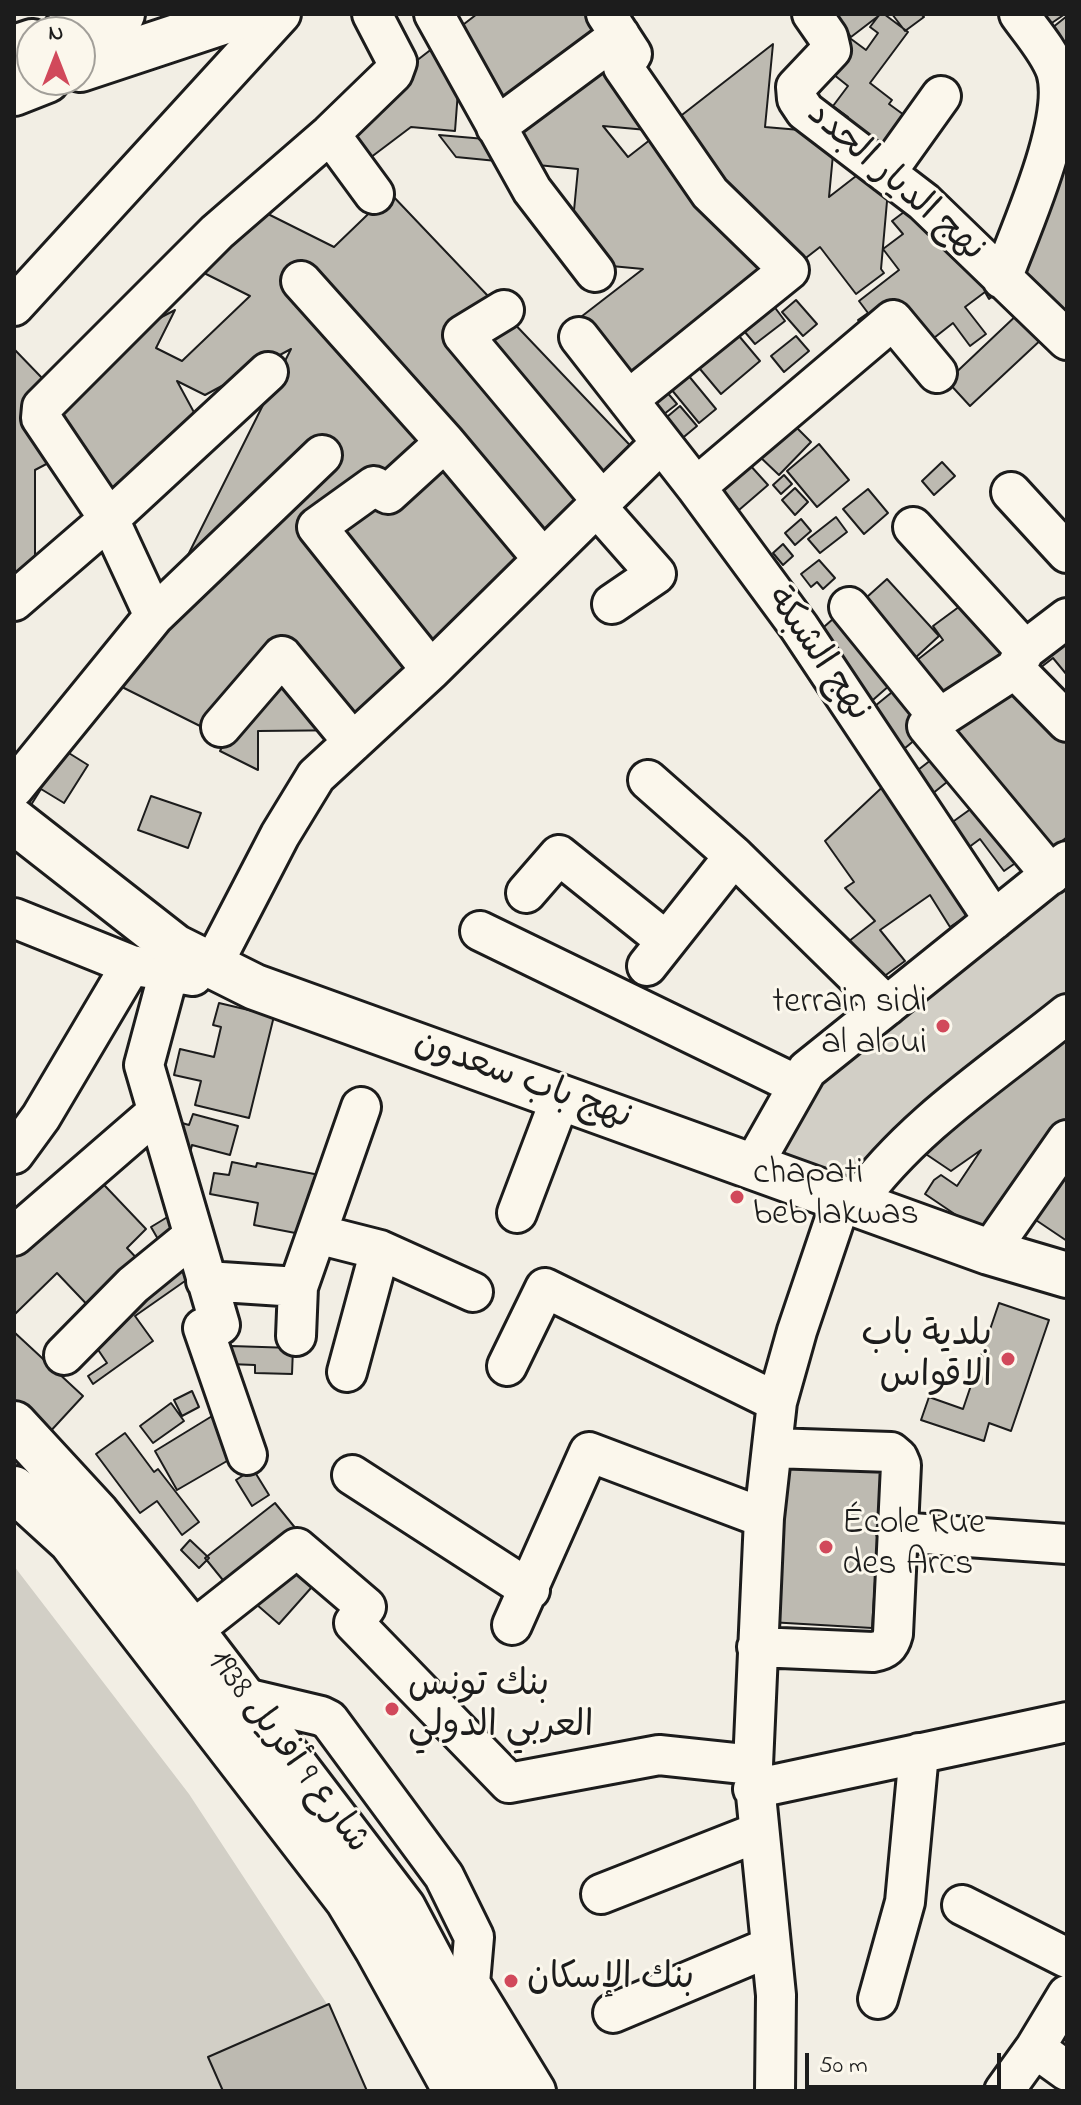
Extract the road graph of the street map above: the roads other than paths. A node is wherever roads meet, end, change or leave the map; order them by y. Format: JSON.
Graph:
{"nodes":[{"id":1,"x":122,"y":14,"type":"edge"},
{"id":2,"x":246,"y":14,"type":"edge"},
{"id":3,"x":281,"y":14,"type":"edge"},
{"id":4,"x":372,"y":14,"type":"edge"},
{"id":5,"x":434,"y":14,"type":"edge"},
{"id":6,"x":812,"y":14,"type":"edge"},
{"id":7,"x":1019,"y":14,"type":"edge"},
{"id":8,"x":96,"y":22,"type":"edge"},
{"id":9,"x":613,"y":24,"type":"edge"},
{"id":10,"x":96,"y":64,"type":"edge"},
{"id":11,"x":941,"y":96,"type":"dead end"},
{"id":12,"x":496,"y":127,"type":"junction"},
{"id":13,"x":330,"y":134,"type":"junction"},
{"id":14,"x":886,"y":173,"type":"junction"},
{"id":15,"x":374,"y":194,"type":"dead end"},
{"id":16,"x":595,"y":272,"type":"dead end"},
{"id":17,"x":1002,"y":279,"type":"junction"},
{"id":18,"x":301,"y":281,"type":"dead end"},
{"id":19,"x":14,"y":306,"type":"edge"},
{"id":20,"x":504,"y":310,"type":"dead end"},
{"id":21,"x":579,"y":337,"type":"dead end"},
{"id":22,"x":1067,"y":340,"type":"edge"},
{"id":23,"x":268,"y":372,"type":"dead end"},
{"id":24,"x":937,"y":373,"type":"dead end"},
{"id":25,"x":628,"y":400,"type":"junction"},
{"id":26,"x":445,"y":442,"type":"junction"},
{"id":27,"x":661,"y":443,"type":"junction"},
{"id":28,"x":322,"y":455,"type":"dead end"},
{"id":29,"x":696,"y":487,"type":"junction"},
{"id":30,"x":1011,"y":492,"type":"dead end"},
{"id":31,"x":600,"y":504,"type":"junction"},
{"id":32,"x":109,"y":519,"type":"junction"},
{"id":33,"x":913,"y":527,"type":"dead end"},
{"id":34,"x":1067,"y":553,"type":"edge"},
{"id":35,"x":543,"y":559,"type":"junction"},
{"id":36,"x":14,"y":601,"type":"edge"},
{"id":37,"x":612,"y":604,"type":"dead end"},
{"id":38,"x":849,"y":607,"type":"dead end"},
{"id":39,"x":154,"y":616,"type":"junction"},
{"id":40,"x":1067,"y":618,"type":"edge"},
{"id":41,"x":1020,"y":660,"type":"junction"},
{"id":42,"x":431,"y":670,"type":"junction"},
{"id":43,"x":939,"y":718,"type":"junction"},
{"id":44,"x":1067,"y":722,"type":"edge"},
{"id":45,"x":221,"y":727,"type":"dead end"},
{"id":46,"x":353,"y":742,"type":"junction"},
{"id":47,"x":19,"y":767,"type":"edge"},
{"id":48,"x":648,"y":780,"type":"dead end"},
{"id":49,"x":14,"y":821,"type":"edge"},
{"id":50,"x":734,"y":856,"type":"junction"},
{"id":51,"x":1059,"y":868,"type":"edge"},
{"id":52,"x":526,"y":893,"type":"dead end"},
{"id":53,"x":994,"y":920,"type":"junction"},
{"id":54,"x":17,"y":926,"type":"edge"},
{"id":55,"x":480,"y":931,"type":"dead end"},
{"id":56,"x":131,"y":965,"type":"junction"},
{"id":57,"x":212,"y":966,"type":"junction"},
{"id":58,"x":169,"y":972,"type":"junction"},
{"id":59,"x":255,"y":987,"type":"junction"},
{"id":60,"x":887,"y":1006,"type":"junction"},
{"id":61,"x":1067,"y":1014,"type":"edge"},
{"id":62,"x":797,"y":1085,"type":"junction"},
{"id":63,"x":561,"y":1097,"type":"junction"},
{"id":64,"x":361,"y":1107,"type":"dead end"},
{"id":65,"x":157,"y":1112,"type":"junction"},
{"id":66,"x":1067,"y":1140,"type":"edge"},
{"id":67,"x":14,"y":1154,"type":"edge"},
{"id":68,"x":752,"y":1167,"type":"junction"},
{"id":69,"x":849,"y":1201,"type":"junction"},
{"id":70,"x":517,"y":1213,"type":"dead end"},
{"id":71,"x":317,"y":1234,"type":"junction"},
{"id":72,"x":14,"y":1236,"type":"edge"},
{"id":73,"x":193,"y":1236,"type":"junction"},
{"id":74,"x":380,"y":1250,"type":"junction"},
{"id":75,"x":989,"y":1252,"type":"junction"},
{"id":76,"x":1067,"y":1275,"type":"edge"},
{"id":77,"x":206,"y":1281,"type":"junction"},
{"id":78,"x":298,"y":1287,"type":"junction"},
{"id":79,"x":473,"y":1292,"type":"dead end"},
{"id":80,"x":296,"y":1336,"type":"dead end"},
{"id":81,"x":64,"y":1355,"type":"dead end"},
{"id":82,"x":507,"y":1366,"type":"dead end"},
{"id":83,"x":347,"y":1372,"type":"dead end"},
{"id":84,"x":777,"y":1402,"type":"junction"},
{"id":85,"x":14,"y":1424,"type":"edge"},
{"id":86,"x":14,"y":1433,"type":"edge"},
{"id":87,"x":772,"y":1448,"type":"junction"},
{"id":88,"x":247,"y":1455,"type":"dead end"},
{"id":89,"x":14,"y":1469,"type":"edge"},
{"id":90,"x":352,"y":1475,"type":"dead end"},
{"id":91,"x":14,"y":1489,"type":"edge"},
{"id":92,"x":764,"y":1518,"type":"junction"},
{"id":93,"x":84,"y":1528,"type":"junction"},
{"id":94,"x":897,"y":1532,"type":"junction"},
{"id":95,"x":1067,"y":1544,"type":"edge"},
{"id":96,"x":530,"y":1590,"type":"junction"},
{"id":97,"x":512,"y":1625,"type":"dead end"},
{"id":98,"x":192,"y":1631,"type":"junction"},
{"id":99,"x":757,"y":1647,"type":"junction"},
{"id":100,"x":245,"y":1698,"type":"junction"},
{"id":101,"x":1067,"y":1722,"type":"edge"},
{"id":102,"x":919,"y":1753,"type":"junction"},
{"id":103,"x":753,"y":1777,"type":"junction"},
{"id":104,"x":759,"y":1832,"type":"junction"},
{"id":105,"x":601,"y":1894,"type":"dead end"},
{"id":106,"x":962,"y":1905,"type":"dead end"},
{"id":107,"x":770,"y":1947,"type":"junction"},
{"id":108,"x":1067,"y":1958,"type":"edge"},
{"id":109,"x":1067,"y":1995,"type":"edge"},
{"id":110,"x":878,"y":1999,"type":"dead end"},
{"id":111,"x":438,"y":2013,"type":"junction"},
{"id":112,"x":613,"y":2013,"type":"dead end"},
{"id":113,"x":1035,"y":2048,"type":"junction"},
{"id":114,"x":1067,"y":2071,"type":"edge"},
{"id":115,"x":449,"y":2091,"type":"edge"},
{"id":116,"x":456,"y":2091,"type":"edge"},
{"id":117,"x":500,"y":2091,"type":"edge"},
{"id":118,"x":508,"y":2091,"type":"edge"},
{"id":119,"x":536,"y":2091,"type":"edge"},
{"id":120,"x":775,"y":2091,"type":"edge"},
{"id":121,"x":1004,"y":2091,"type":"edge"}],
"edges":[{"from":1,"to":8,"type":"main road"},
{"from":2,"to":10,"type":"main road"},
{"from":3,"to":19,"type":"street"},
{"from":4,"to":13,"type":"street"},
{"from":5,"to":12,"type":"street"},
{"from":6,"to":14,"type":"street","name":"نهج الديار الجدد"},
{"from":7,"to":17,"type":"street"},
{"from":9,"to":12,"type":"street"},
{"from":9,"to":25,"type":"street"},
{"from":11,"to":14,"type":"street"},
{"from":12,"to":16,"type":"street"},
{"from":13,"to":15,"type":"street"},
{"from":13,"to":32,"type":"street"},
{"from":14,"to":17,"type":"street","name":"نهج الديار الجدد"},
{"from":17,"to":22,"type":"street","name":"نهج الديار الجدد"},
{"from":18,"to":26,"type":"street"},
{"from":20,"to":31,"type":"street"},
{"from":21,"to":25,"type":"street","name":"نهج الشبكة"},
{"from":23,"to":32,"type":"street"},
{"from":24,"to":29,"type":"street"},
{"from":25,"to":27,"type":"street","name":"نهج الشبكة"},
{"from":26,"to":35,"type":"street"},
{"from":26,"to":42,"type":"street"},
{"from":27,"to":29,"type":"street","name":"نهج الشبكة"},
{"from":27,"to":31,"type":"street"},
{"from":28,"to":39,"type":"street"},
{"from":29,"to":53,"type":"street","name":"نهج الشبكة"},
{"from":30,"to":34,"type":"street"},
{"from":31,"to":35,"type":"street"},
{"from":31,"to":37,"type":"street"},
{"from":32,"to":36,"type":"street"},
{"from":32,"to":39,"type":"street"},
{"from":33,"to":41,"type":"street"},
{"from":35,"to":42,"type":"street"},
{"from":38,"to":43,"type":"street"},
{"from":39,"to":47,"type":"street"},
{"from":40,"to":41,"type":"street"},
{"from":41,"to":43,"type":"street"},
{"from":41,"to":44,"type":"street"},
{"from":42,"to":46,"type":"street"},
{"from":43,"to":51,"type":"street"},
{"from":45,"to":46,"type":"street"},
{"from":46,"to":57,"type":"street"},
{"from":48,"to":50,"type":"street"},
{"from":49,"to":57,"type":"main road","name":"نهج باب سعدون"},
{"from":50,"to":52,"type":"street"},
{"from":50,"to":60,"type":"street"},
{"from":51,"to":53,"type":"street"},
{"from":53,"to":60,"type":"street"},
{"from":54,"to":56,"type":"street"},
{"from":55,"to":62,"type":"street"},
{"from":56,"to":58,"type":"street"},
{"from":56,"to":67,"type":"street"},
{"from":57,"to":59,"type":"main road","name":"نهج باب سعدون"},
{"from":58,"to":59,"type":"street"},
{"from":58,"to":65,"type":"street"},
{"from":59,"to":63,"type":"main road","name":"نهج باب سعدون"},
{"from":60,"to":62,"type":"street"},
{"from":61,"to":69,"type":"street"},
{"from":62,"to":68,"type":"street"},
{"from":63,"to":68,"type":"main road","name":"نهج باب سعدون"},
{"from":63,"to":70,"type":"street"},
{"from":64,"to":71,"type":"street"},
{"from":65,"to":72,"type":"street"},
{"from":65,"to":73,"type":"street"},
{"from":66,"to":75,"type":"street"},
{"from":68,"to":69,"type":"main road","name":"نهج باب سعدون"},
{"from":69,"to":75,"type":"main road","name":"نهج باب سعدون"},
{"from":69,"to":84,"type":"street"},
{"from":71,"to":74,"type":"street"},
{"from":71,"to":78,"type":"street"},
{"from":73,"to":77,"type":"street"},
{"from":73,"to":81,"type":"street"},
{"from":74,"to":79,"type":"street"},
{"from":74,"to":83,"type":"street"},
{"from":75,"to":76,"type":"main road","name":"نهج باب سعدون"},
{"from":77,"to":78,"type":"street"},
{"from":77,"to":88,"type":"street"},
{"from":78,"to":80,"type":"street"},
{"from":82,"to":84,"type":"street"},
{"from":84,"to":87,"type":"street"},
{"from":85,"to":93,"type":"main road","name":"شارع 9 أفريل 1938"},
{"from":86,"to":93,"type":"main road","name":"شارع 9 أفريل 1938"},
{"from":87,"to":92,"type":"street"},
{"from":87,"to":94,"type":"street"},
{"from":89,"to":93,"type":"main road","name":"شارع 9 أفريل 1938"},
{"from":90,"to":96,"type":"street"},
{"from":91,"to":93,"type":"main road","name":"شارع 9 أفريل 1938"},
{"from":92,"to":96,"type":"street"},
{"from":92,"to":99,"type":"street"},
{"from":93,"to":98,"type":"main road","name":"شارع 9 أفريل 1938"},
{"from":93,"to":111,"type":"main road","name":"شارع 9 أفريل 1938"},
{"from":94,"to":95,"type":"street"},
{"from":94,"to":99,"type":"street"},
{"from":96,"to":97,"type":"street"},
{"from":98,"to":100,"type":"main road","name":"شارع 9 أفريل 1938"},
{"from":98,"to":103,"type":"street"},
{"from":99,"to":103,"type":"street"},
{"from":100,"to":111,"type":"main road","name":"شارع 9 أفريل 1938"},
{"from":100,"to":119,"type":"street"},
{"from":101,"to":102,"type":"street"},
{"from":102,"to":103,"type":"street"},
{"from":102,"to":110,"type":"street"},
{"from":103,"to":104,"type":"street"},
{"from":104,"to":105,"type":"street"},
{"from":104,"to":107,"type":"street"},
{"from":106,"to":108,"type":"street"},
{"from":107,"to":112,"type":"street"},
{"from":107,"to":120,"type":"street"},
{"from":109,"to":113,"type":"street"},
{"from":111,"to":115,"type":"main road","name":"شارع 9 أفريل 1938"},
{"from":111,"to":116,"type":"main road","name":"شارع 9 أفريل 1938"},
{"from":111,"to":117,"type":"main road","name":"شارع 9 أفريل 1938"},
{"from":111,"to":118,"type":"main road","name":"شارع 9 أفريل 1938"},
{"from":113,"to":114,"type":"street"},
{"from":113,"to":121,"type":"street"}]}
